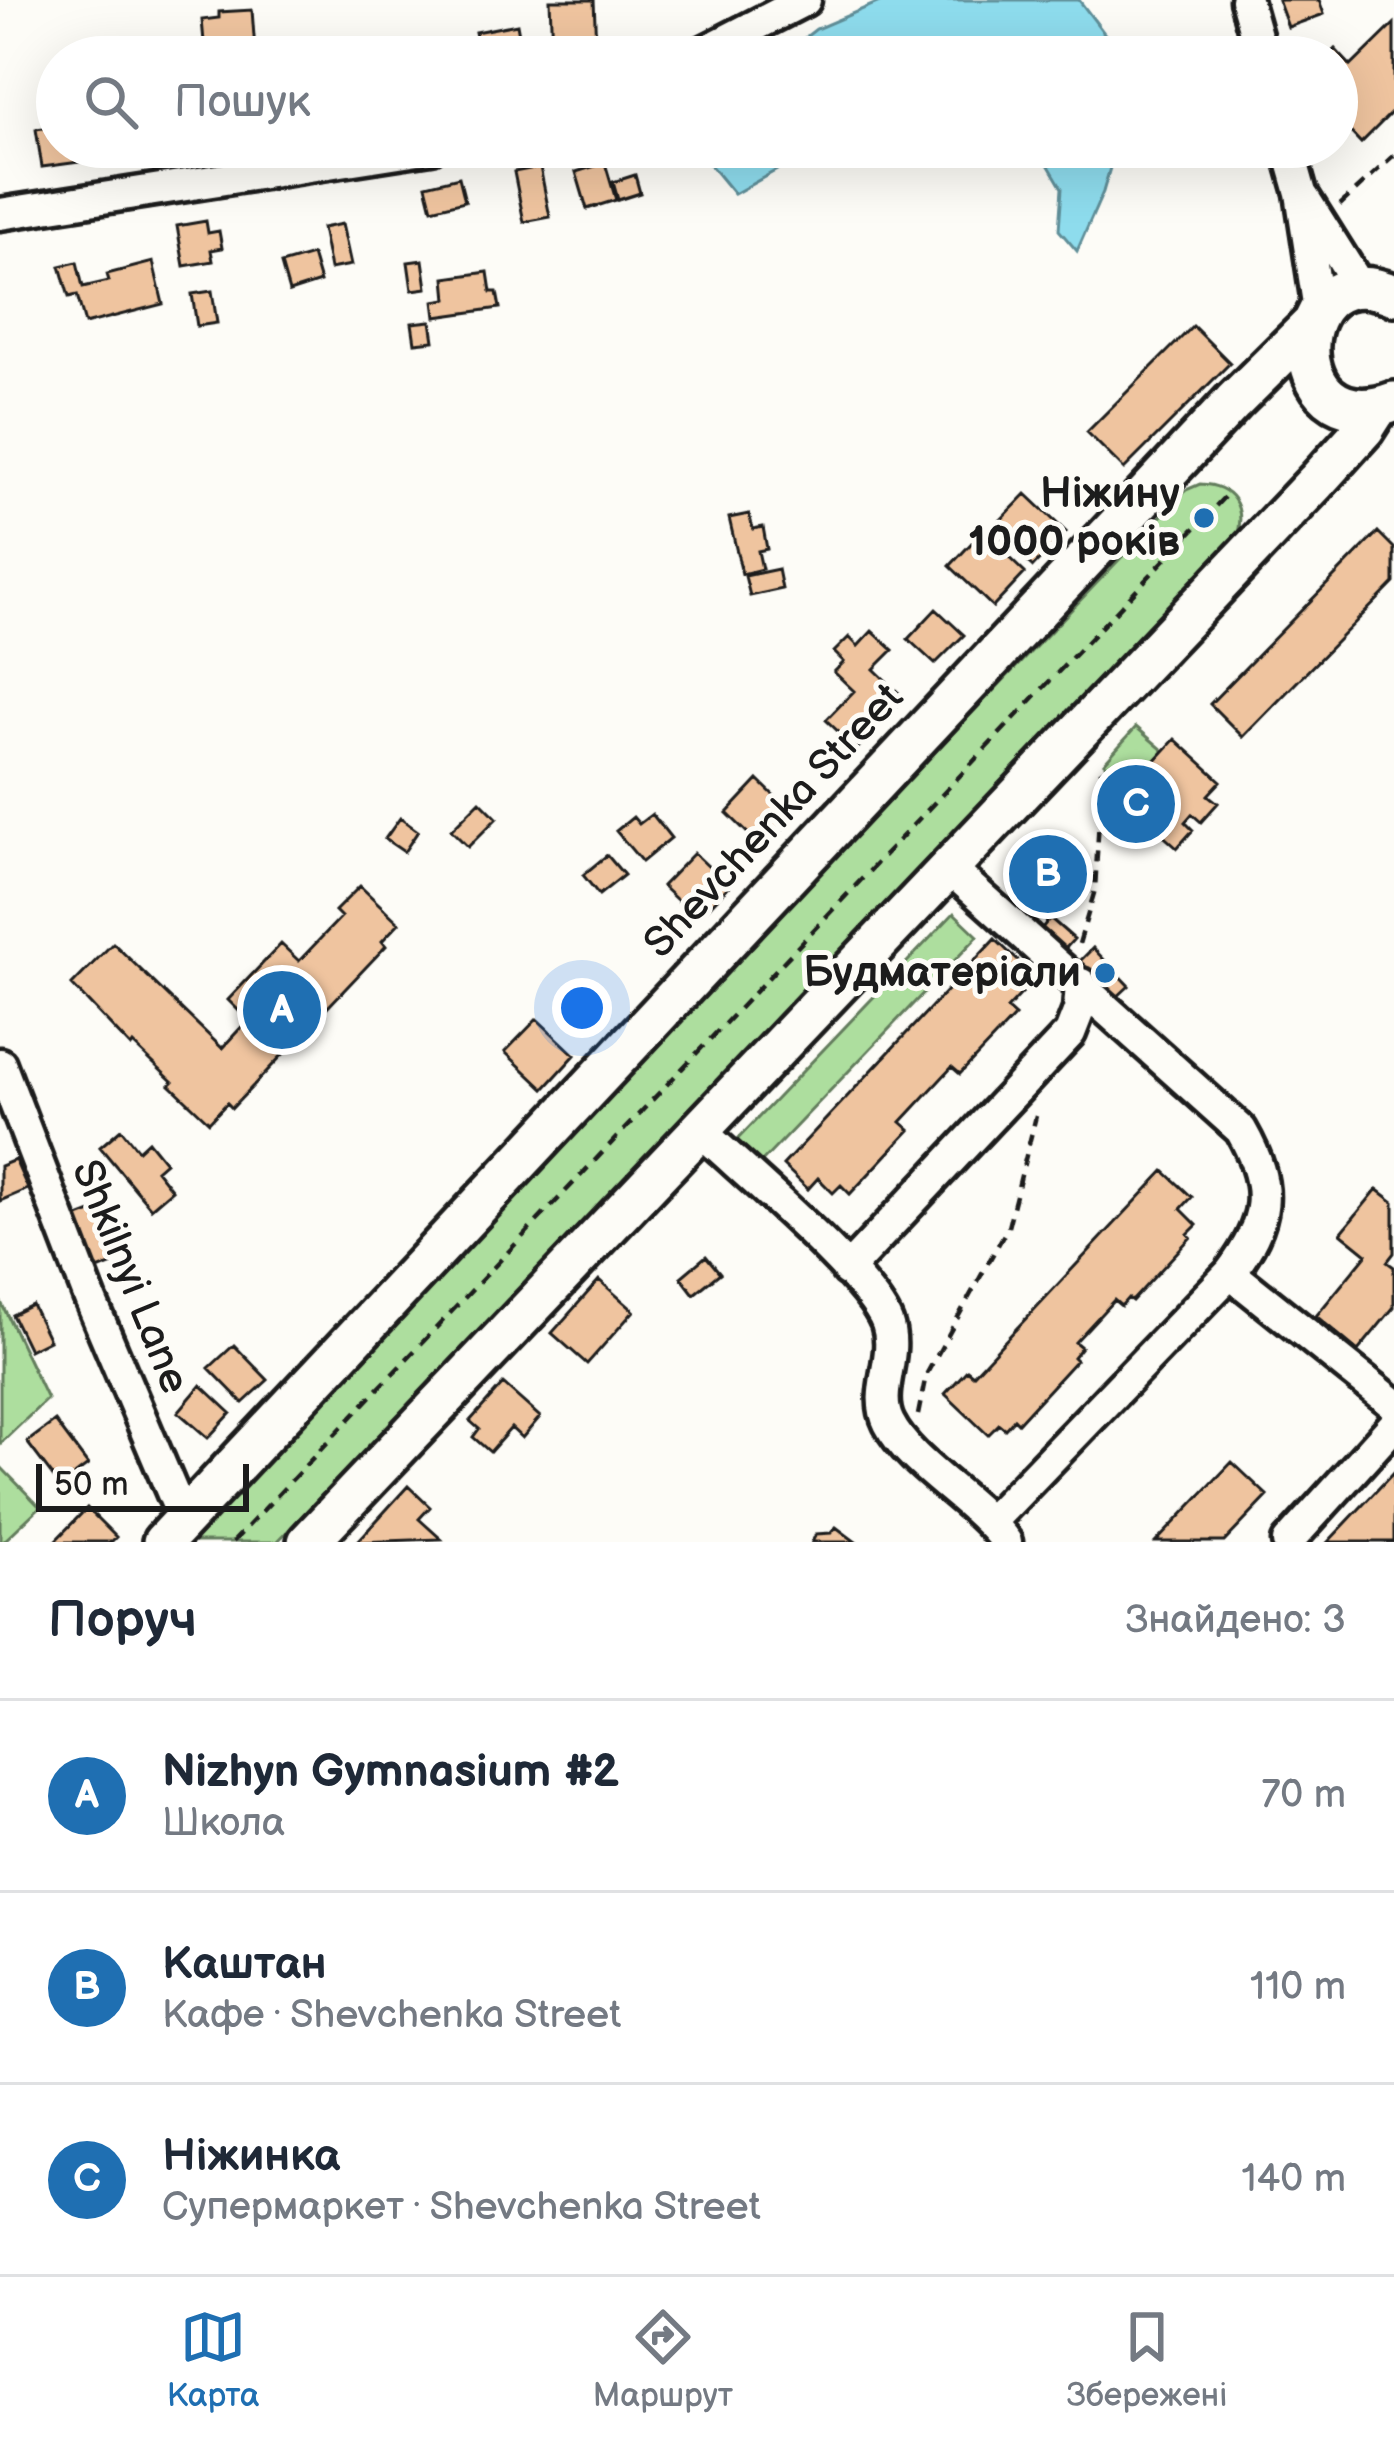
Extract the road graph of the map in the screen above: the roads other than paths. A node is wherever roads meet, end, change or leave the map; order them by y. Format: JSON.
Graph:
{"nodes":[{"id":1,"x":805,"y":0,"type":"edge"},
{"id":2,"x":1246,"y":0,"type":"edge"},
{"id":3,"x":735,"y":36,"type":"edge"},
{"id":4,"x":1256,"y":36,"type":"edge"},
{"id":5,"x":296,"y":168,"type":"edge"},
{"id":6,"x":1294,"y":168,"type":"edge"},
{"id":7,"x":1301,"y":193,"type":"junction"},
{"id":8,"x":0,"y":214,"type":"edge"},
{"id":9,"x":1378,"y":286,"type":"edge"},
{"id":10,"x":1314,"y":318,"type":"junction"},
{"id":11,"x":1387,"y":412,"type":"edge"},
{"id":12,"x":950,"y":869,"type":"junction"},
{"id":13,"x":1076,"y":980,"type":"junction"},
{"id":14,"x":0,"y":1064,"type":"edge"},
{"id":15,"x":700,"y":1130,"type":"junction"},
{"id":16,"x":847,"y":1270,"type":"junction"},
{"id":17,"x":1230,"y":1273,"type":"junction"},
{"id":18,"x":1394,"y":1404,"type":"edge"},
{"id":19,"x":1394,"y":1425,"type":"edge"},
{"id":20,"x":173,"y":1531,"type":"edge"},
{"id":21,"x":998,"y":1532,"type":"edge"},
{"id":22,"x":308,"y":1542,"type":"edge"},
{"id":23,"x":1288,"y":1542,"type":"edge"}],
"edges":[{"from":1,"to":3,"type":"street"},
{"from":2,"to":4,"type":"street"},
{"from":5,"to":8,"type":"street"},
{"from":6,"to":7,"type":"street"},
{"from":7,"to":9,"type":"street"},
{"from":7,"to":10,"type":"street"},
{"from":9,"to":10,"type":"main road","name":"Shevchenka Street"},
{"from":10,"to":11,"type":"main road"},
{"from":10,"to":20,"type":"main road","name":"Shevchenka Street"},
{"from":11,"to":12,"type":"main road"},
{"from":12,"to":13,"type":"street"},
{"from":12,"to":15,"type":"main road"},
{"from":13,"to":16,"type":"street"},
{"from":13,"to":17,"type":"street"},
{"from":14,"to":20,"type":"street","name":"Shkilnyi Lane"},
{"from":15,"to":16,"type":"street"},
{"from":15,"to":22,"type":"main road"},
{"from":16,"to":21,"type":"street"},
{"from":17,"to":18,"type":"street"},
{"from":17,"to":21,"type":"street"},
{"from":19,"to":23,"type":"street"}]}
